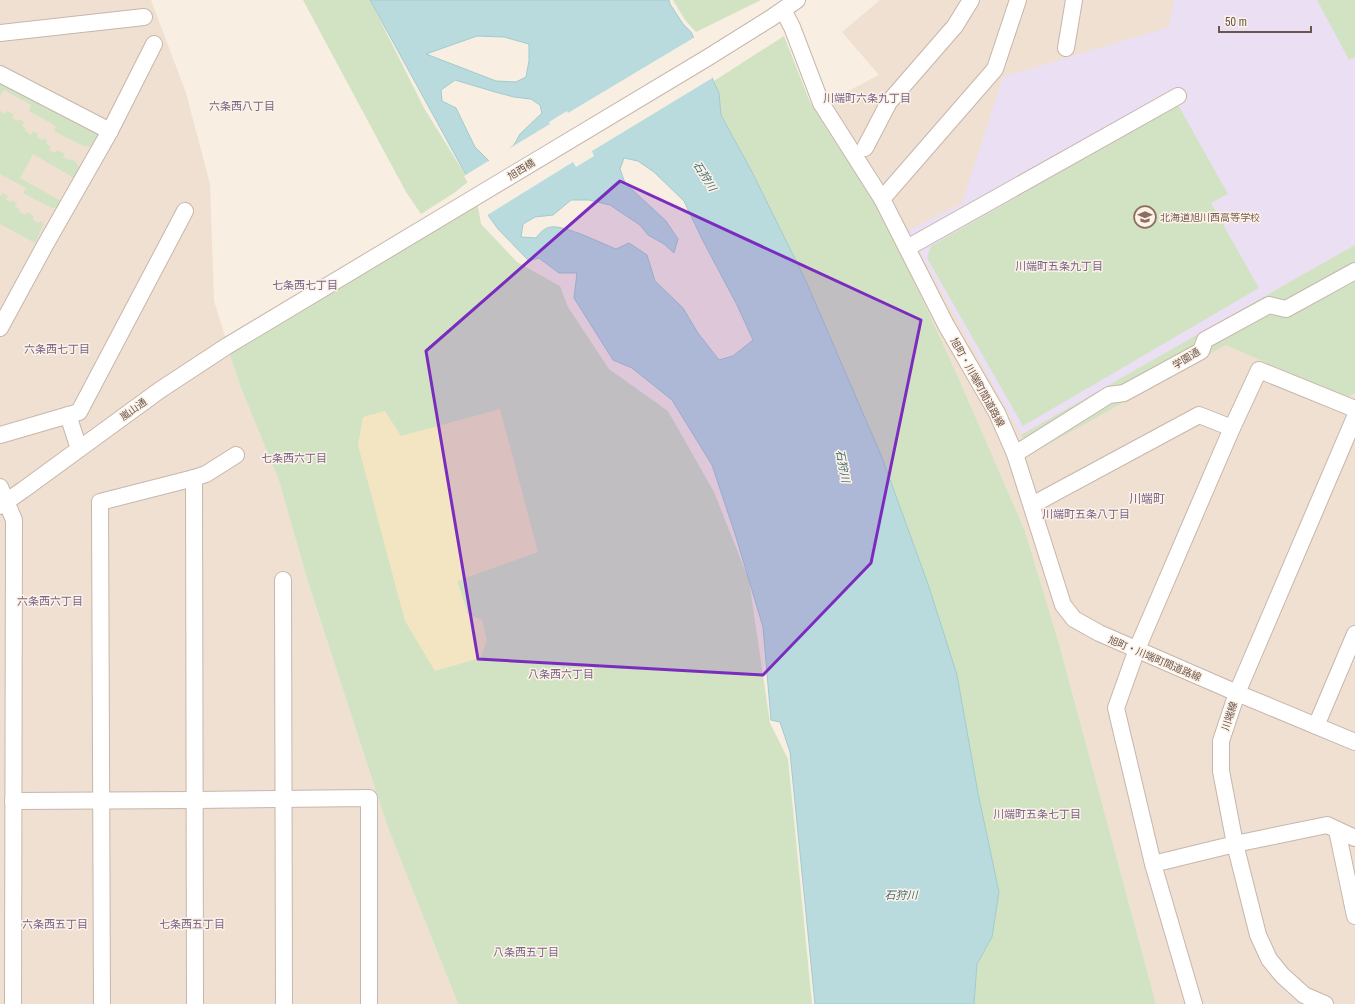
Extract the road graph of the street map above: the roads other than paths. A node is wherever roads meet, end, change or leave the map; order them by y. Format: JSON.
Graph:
{"nodes":[{"id":1,"x":796,"y":0,"type":"edge"},
{"id":2,"x":971,"y":0,"type":"edge"},
{"id":3,"x":1018,"y":0,"type":"edge"},
{"id":4,"x":1074,"y":0,"type":"edge"},
{"id":5,"x":777,"y":14,"type":"junction"},
{"id":6,"x":144,"y":17,"type":"dead end"},
{"id":7,"x":0,"y":33,"type":"edge"},
{"id":8,"x":154,"y":44,"type":"dead end"},
{"id":9,"x":1066,"y":48,"type":"dead end"},
{"id":10,"x":0,"y":74,"type":"edge"},
{"id":11,"x":1178,"y":96,"type":"dead end"},
{"id":12,"x":110,"y":131,"type":"junction"},
{"id":13,"x":865,"y":148,"type":"dead end"},
{"id":14,"x":882,"y":199,"type":"junction"},
{"id":15,"x":185,"y":211,"type":"dead end"},
{"id":16,"x":907,"y":248,"type":"junction"},
{"id":17,"x":1355,"y":271,"type":"edge"},
{"id":18,"x":271,"y":320,"type":"joint"},
{"id":19,"x":0,"y":328,"type":"edge"},
{"id":20,"x":1355,"y":409,"type":"edge"},
{"id":21,"x":68,"y":415,"type":"junction"},
{"id":22,"x":1355,"y":417,"type":"edge"},
{"id":23,"x":1232,"y":428,"type":"junction"},
{"id":24,"x":0,"y":435,"type":"edge"},
{"id":25,"x":79,"y":449,"type":"junction"},
{"id":26,"x":1015,"y":454,"type":"junction"},
{"id":27,"x":236,"y":456,"type":"dead end"},
{"id":28,"x":194,"y":478,"type":"junction"},
{"id":29,"x":0,"y":487,"type":"edge"},
{"id":30,"x":3,"y":504,"type":"edge"},
{"id":31,"x":1032,"y":505,"type":"junction"},
{"id":32,"x":283,"y":580,"type":"dead end"},
{"id":33,"x":1353,"y":644,"type":"edge"},
{"id":34,"x":1137,"y":649,"type":"junction"},
{"id":35,"x":1236,"y":693,"type":"junction"},
{"id":36,"x":1316,"y":726,"type":"junction"},
{"id":37,"x":1355,"y":742,"type":"edge"},
{"id":38,"x":283,"y":799,"type":"junction"},
{"id":39,"x":101,"y":800,"type":"junction"},
{"id":40,"x":194,"y":800,"type":"junction"},
{"id":41,"x":13,"y":801,"type":"junction"},
{"id":42,"x":1337,"y":830,"type":"junction"},
{"id":43,"x":1355,"y":838,"type":"edge"},
{"id":44,"x":1235,"y":844,"type":"junction"},
{"id":45,"x":1153,"y":864,"type":"junction"},
{"id":46,"x":1355,"y":916,"type":"edge"},
{"id":47,"x":12,"y":1004,"type":"edge"},
{"id":48,"x":102,"y":1004,"type":"edge"},
{"id":49,"x":195,"y":1004,"type":"edge"},
{"id":50,"x":284,"y":1004,"type":"edge"},
{"id":51,"x":369,"y":1004,"type":"edge"},
{"id":52,"x":1194,"y":1004,"type":"edge"},
{"id":53,"x":1325,"y":1004,"type":"edge"}],
"edges":[{"from":1,"to":5,"type":"street"},
{"from":2,"to":13,"type":"street"},
{"from":3,"to":14,"type":"street"},
{"from":4,"to":9,"type":"street"},
{"from":5,"to":14,"type":"street","name":"旭町・川端町間道路線"},
{"from":5,"to":18,"type":"street","name":"旭西橋"},
{"from":6,"to":7,"type":"street"},
{"from":8,"to":12,"type":"street"},
{"from":10,"to":12,"type":"street"},
{"from":11,"to":16,"type":"street"},
{"from":12,"to":19,"type":"street"},
{"from":14,"to":16,"type":"street","name":"旭町・川端町間道路線"},
{"from":15,"to":21,"type":"street"},
{"from":16,"to":26,"type":"street","name":"旭町・川端町間道路線"},
{"from":17,"to":26,"type":"street","name":"学園通"},
{"from":18,"to":25,"type":"street","name":"嵐山通"},
{"from":20,"to":23,"type":"street"},
{"from":21,"to":24,"type":"street"},
{"from":21,"to":25,"type":"street"},
{"from":22,"to":35,"type":"street","name":"川端線"},
{"from":23,"to":31,"type":"street"},
{"from":23,"to":34,"type":"street"},
{"from":25,"to":30,"type":"street","name":"嵐山通"},
{"from":26,"to":31,"type":"street","name":"旭町・川端町間道路線"},
{"from":27,"to":28,"type":"street"},
{"from":28,"to":39,"type":"street"},
{"from":28,"to":40,"type":"street"},
{"from":29,"to":30,"type":"street"},
{"from":30,"to":41,"type":"street"},
{"from":31,"to":34,"type":"street","name":"旭町・川端町間道路線"},
{"from":32,"to":38,"type":"street"},
{"from":33,"to":36,"type":"street"},
{"from":34,"to":35,"type":"street","name":"旭町・川端町間道路線"},
{"from":34,"to":45,"type":"street"},
{"from":35,"to":36,"type":"street","name":"旭町・川端町間道路線"},
{"from":35,"to":44,"type":"street","name":"川端線"},
{"from":36,"to":37,"type":"street","name":"旭町・川端町間道路線"},
{"from":38,"to":40,"type":"street"},
{"from":38,"to":50,"type":"street"},
{"from":38,"to":51,"type":"street"},
{"from":39,"to":40,"type":"street"},
{"from":39,"to":41,"type":"street"},
{"from":39,"to":48,"type":"street"},
{"from":40,"to":49,"type":"street"},
{"from":41,"to":47,"type":"street"},
{"from":42,"to":43,"type":"street"},
{"from":42,"to":44,"type":"street"},
{"from":42,"to":46,"type":"street"},
{"from":44,"to":45,"type":"street"},
{"from":44,"to":53,"type":"street","name":"川端線"},
{"from":45,"to":52,"type":"street"}]}
